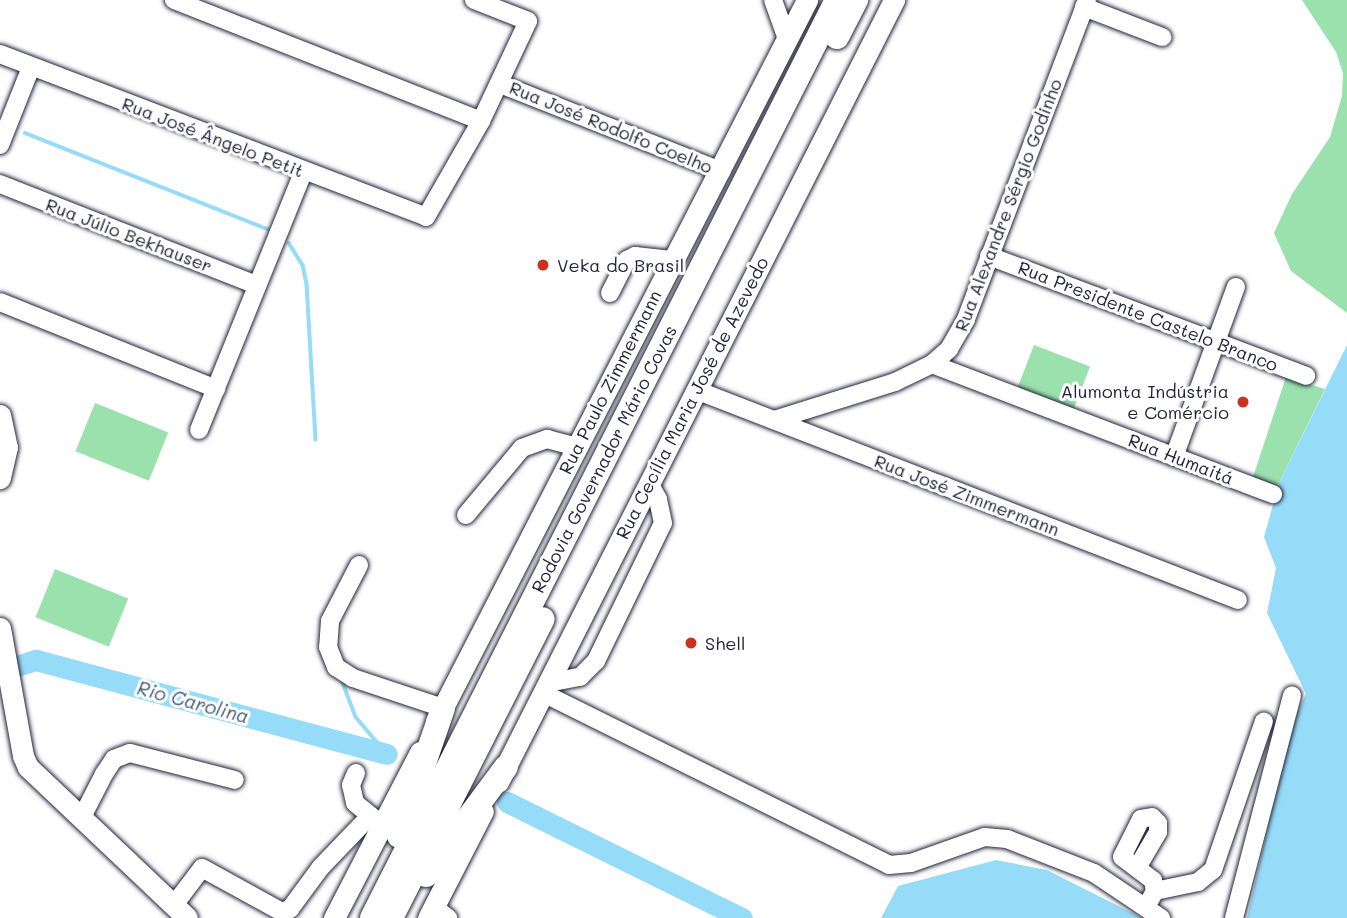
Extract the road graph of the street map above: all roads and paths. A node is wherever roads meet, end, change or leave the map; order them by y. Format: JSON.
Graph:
{"nodes":[{"id":1,"x":174,"y":0,"type":"edge"},
{"id":2,"x":474,"y":0,"type":"edge"},
{"id":3,"x":773,"y":0,"type":"edge"},
{"id":4,"x":807,"y":0,"type":"edge"},
{"id":5,"x":837,"y":0,"type":"edge"},
{"id":6,"x":856,"y":0,"type":"edge"},
{"id":7,"x":894,"y":0,"type":"edge"},
{"id":8,"x":1086,"y":4,"type":"edge"},
{"id":9,"x":1162,"y":37,"type":"dead end"},
{"id":10,"x":787,"y":39,"type":"junction"},
{"id":11,"x":0,"y":54,"type":"edge"},
{"id":12,"x":31,"y":66,"type":"junction"},
{"id":13,"x":500,"y":84,"type":"junction"},
{"id":14,"x":481,"y":121,"type":"junction"},
{"id":15,"x":0,"y":145,"type":"edge"},
{"id":16,"x":721,"y":171,"type":"junction"},
{"id":17,"x":303,"y":172,"type":"junction"},
{"id":18,"x":0,"y":184,"type":"edge"},
{"id":19,"x":989,"y":256,"type":"junction"},
{"id":20,"x":674,"y":260,"type":"junction"},
{"id":21,"x":257,"y":285,"type":"junction"},
{"id":22,"x":1236,"y":287,"type":"dead end"},
{"id":23,"x":610,"y":293,"type":"dead end"},
{"id":24,"x":0,"y":302,"type":"edge"},
{"id":25,"x":1216,"y":342,"type":"junction"},
{"id":26,"x":932,"y":364,"type":"junction"},
{"id":27,"x":1306,"y":376,"type":"dead end"},
{"id":28,"x":216,"y":389,"type":"junction"},
{"id":29,"x":696,"y":390,"type":"junction"},
{"id":30,"x":0,"y":415,"type":"edge"},
{"id":31,"x":774,"y":420,"type":"junction"},
{"id":32,"x":200,"y":430,"type":"dead end"},
{"id":33,"x":577,"y":447,"type":"junction"},
{"id":34,"x":1174,"y":457,"type":"junction"},
{"id":35,"x":0,"y":478,"type":"edge"},
{"id":36,"x":649,"y":484,"type":"junction"},
{"id":37,"x":1273,"y":494,"type":"dead end"},
{"id":38,"x":466,"y":515,"type":"dead end"},
{"id":39,"x":359,"y":565,"type":"dead end"},
{"id":40,"x":1238,"y":600,"type":"dead end"},
{"id":41,"x":5,"y":653,"type":"edge"},
{"id":42,"x":546,"y":688,"type":"junction"},
{"id":43,"x":1292,"y":695,"type":"dead end"},
{"id":44,"x":443,"y":708,"type":"junction"},
{"id":45,"x":1264,"y":721,"type":"dead end"},
{"id":46,"x":506,"y":767,"type":"junction"},
{"id":47,"x":356,"y":773,"type":"dead end"},
{"id":48,"x":235,"y":780,"type":"dead end"},
{"id":49,"x":81,"y":819,"type":"junction"},
{"id":50,"x":376,"y":820,"type":"junction"},
{"id":51,"x":1137,"y":868,"type":"dead end"},
{"id":52,"x":1155,"y":891,"type":"junction"},
{"id":53,"x":1142,"y":905,"type":"junction"},
{"id":54,"x":181,"y":912,"type":"edge"},
{"id":55,"x":437,"y":914,"type":"edge"},
{"id":56,"x":334,"y":918,"type":"edge"},
{"id":57,"x":371,"y":918,"type":"edge"},
{"id":58,"x":393,"y":918,"type":"edge"},
{"id":59,"x":1161,"y":918,"type":"edge"},
{"id":60,"x":1234,"y":918,"type":"edge"}],
"edges":[{"from":1,"to":14,"type":"street"},
{"from":2,"to":13,"type":"street"},
{"from":3,"to":10,"type":"street"},
{"from":4,"to":10,"type":"main road","name":"Rua Paulo Zimmermann"},
{"from":5,"to":57,"type":"highway","name":"Rodovia Governador Mário Covas"},
{"from":6,"to":58,"type":"highway","name":"Rodovia Governador Mário Covas"},
{"from":7,"to":29,"type":"main road","name":"Rua Cecília Maria José de Azevedo"},
{"from":8,"to":9,"type":"street"},
{"from":8,"to":19,"type":"street","name":"Rua Alexandre Sérgio Godinho"},
{"from":10,"to":16,"type":"main road","name":"Rua Paulo Zimmermann"},
{"from":11,"to":12,"type":"street","name":"Rua José Ângelo Petit"},
{"from":12,"to":15,"type":"street"},
{"from":12,"to":17,"type":"street","name":"Rua José Ângelo Petit"},
{"from":13,"to":14,"type":"street"},
{"from":13,"to":16,"type":"street","name":"Rua José Rodolfo Coelho"},
{"from":14,"to":17,"type":"street","name":"Rua José Ângelo Petit"},
{"from":16,"to":20,"type":"main road","name":"Rua Paulo Zimmermann"},
{"from":17,"to":21,"type":"street"},
{"from":18,"to":21,"type":"street","name":"Rua Júlio Bekhauser"},
{"from":19,"to":25,"type":"street","name":"Rua Presidente Castelo Branco"},
{"from":19,"to":26,"type":"street","name":"Rua Alexandre Sérgio Godinho"},
{"from":20,"to":23,"type":"street"},
{"from":20,"to":33,"type":"main road","name":"Rua Paulo Zimmermann"},
{"from":21,"to":28,"type":"street"},
{"from":22,"to":25,"type":"street"},
{"from":24,"to":28,"type":"street"},
{"from":25,"to":27,"type":"street","name":"Rua Presidente Castelo Branco"},
{"from":25,"to":34,"type":"street"},
{"from":26,"to":31,"type":"street","name":"Rua Alexandre Sérgio Godinho"},
{"from":26,"to":34,"type":"street","name":"Rua Humaitá"},
{"from":28,"to":32,"type":"street"},
{"from":29,"to":31,"type":"street","name":"Rua José Zimmermann"},
{"from":29,"to":36,"type":"main road","name":"Rua Cecília Maria José de Azevedo"},
{"from":30,"to":35,"type":"main road"},
{"from":31,"to":40,"type":"street","name":"Rua José Zimmermann"},
{"from":33,"to":38,"type":"street"},
{"from":33,"to":44,"type":"main road","name":"Rua Paulo Zimmermann"},
{"from":34,"to":37,"type":"street","name":"Rua Humaitá"},
{"from":36,"to":42,"type":"main road","name":"Rua Cecília Maria José de Azevedo"},
{"from":36,"to":42,"type":"street"},
{"from":39,"to":44,"type":"street"},
{"from":41,"to":49,"type":"main road"},
{"from":42,"to":46,"type":"main road","name":"Rua Cecília Maria José de Azevedo"},
{"from":42,"to":53,"type":"street"},
{"from":43,"to":60,"type":"street"},
{"from":44,"to":50,"type":"main road","name":"Rua Paulo Zimmermann"},
{"from":44,"to":57,"type":"highway"},
{"from":45,"to":52,"type":"street"},
{"from":46,"to":55,"type":"main road","name":"Rua Cecília Maria José de Azevedo"},
{"from":46,"to":58,"type":"highway"},
{"from":47,"to":50,"type":"street"},
{"from":48,"to":49,"type":"street"},
{"from":49,"to":54,"type":"main road"},
{"from":50,"to":54,"type":"street"},
{"from":50,"to":56,"type":"main road","name":"Rua Paulo Zimmermann"},
{"from":51,"to":52,"type":"street"},
{"from":52,"to":53,"type":"street"},
{"from":53,"to":59,"type":"street"}]}
